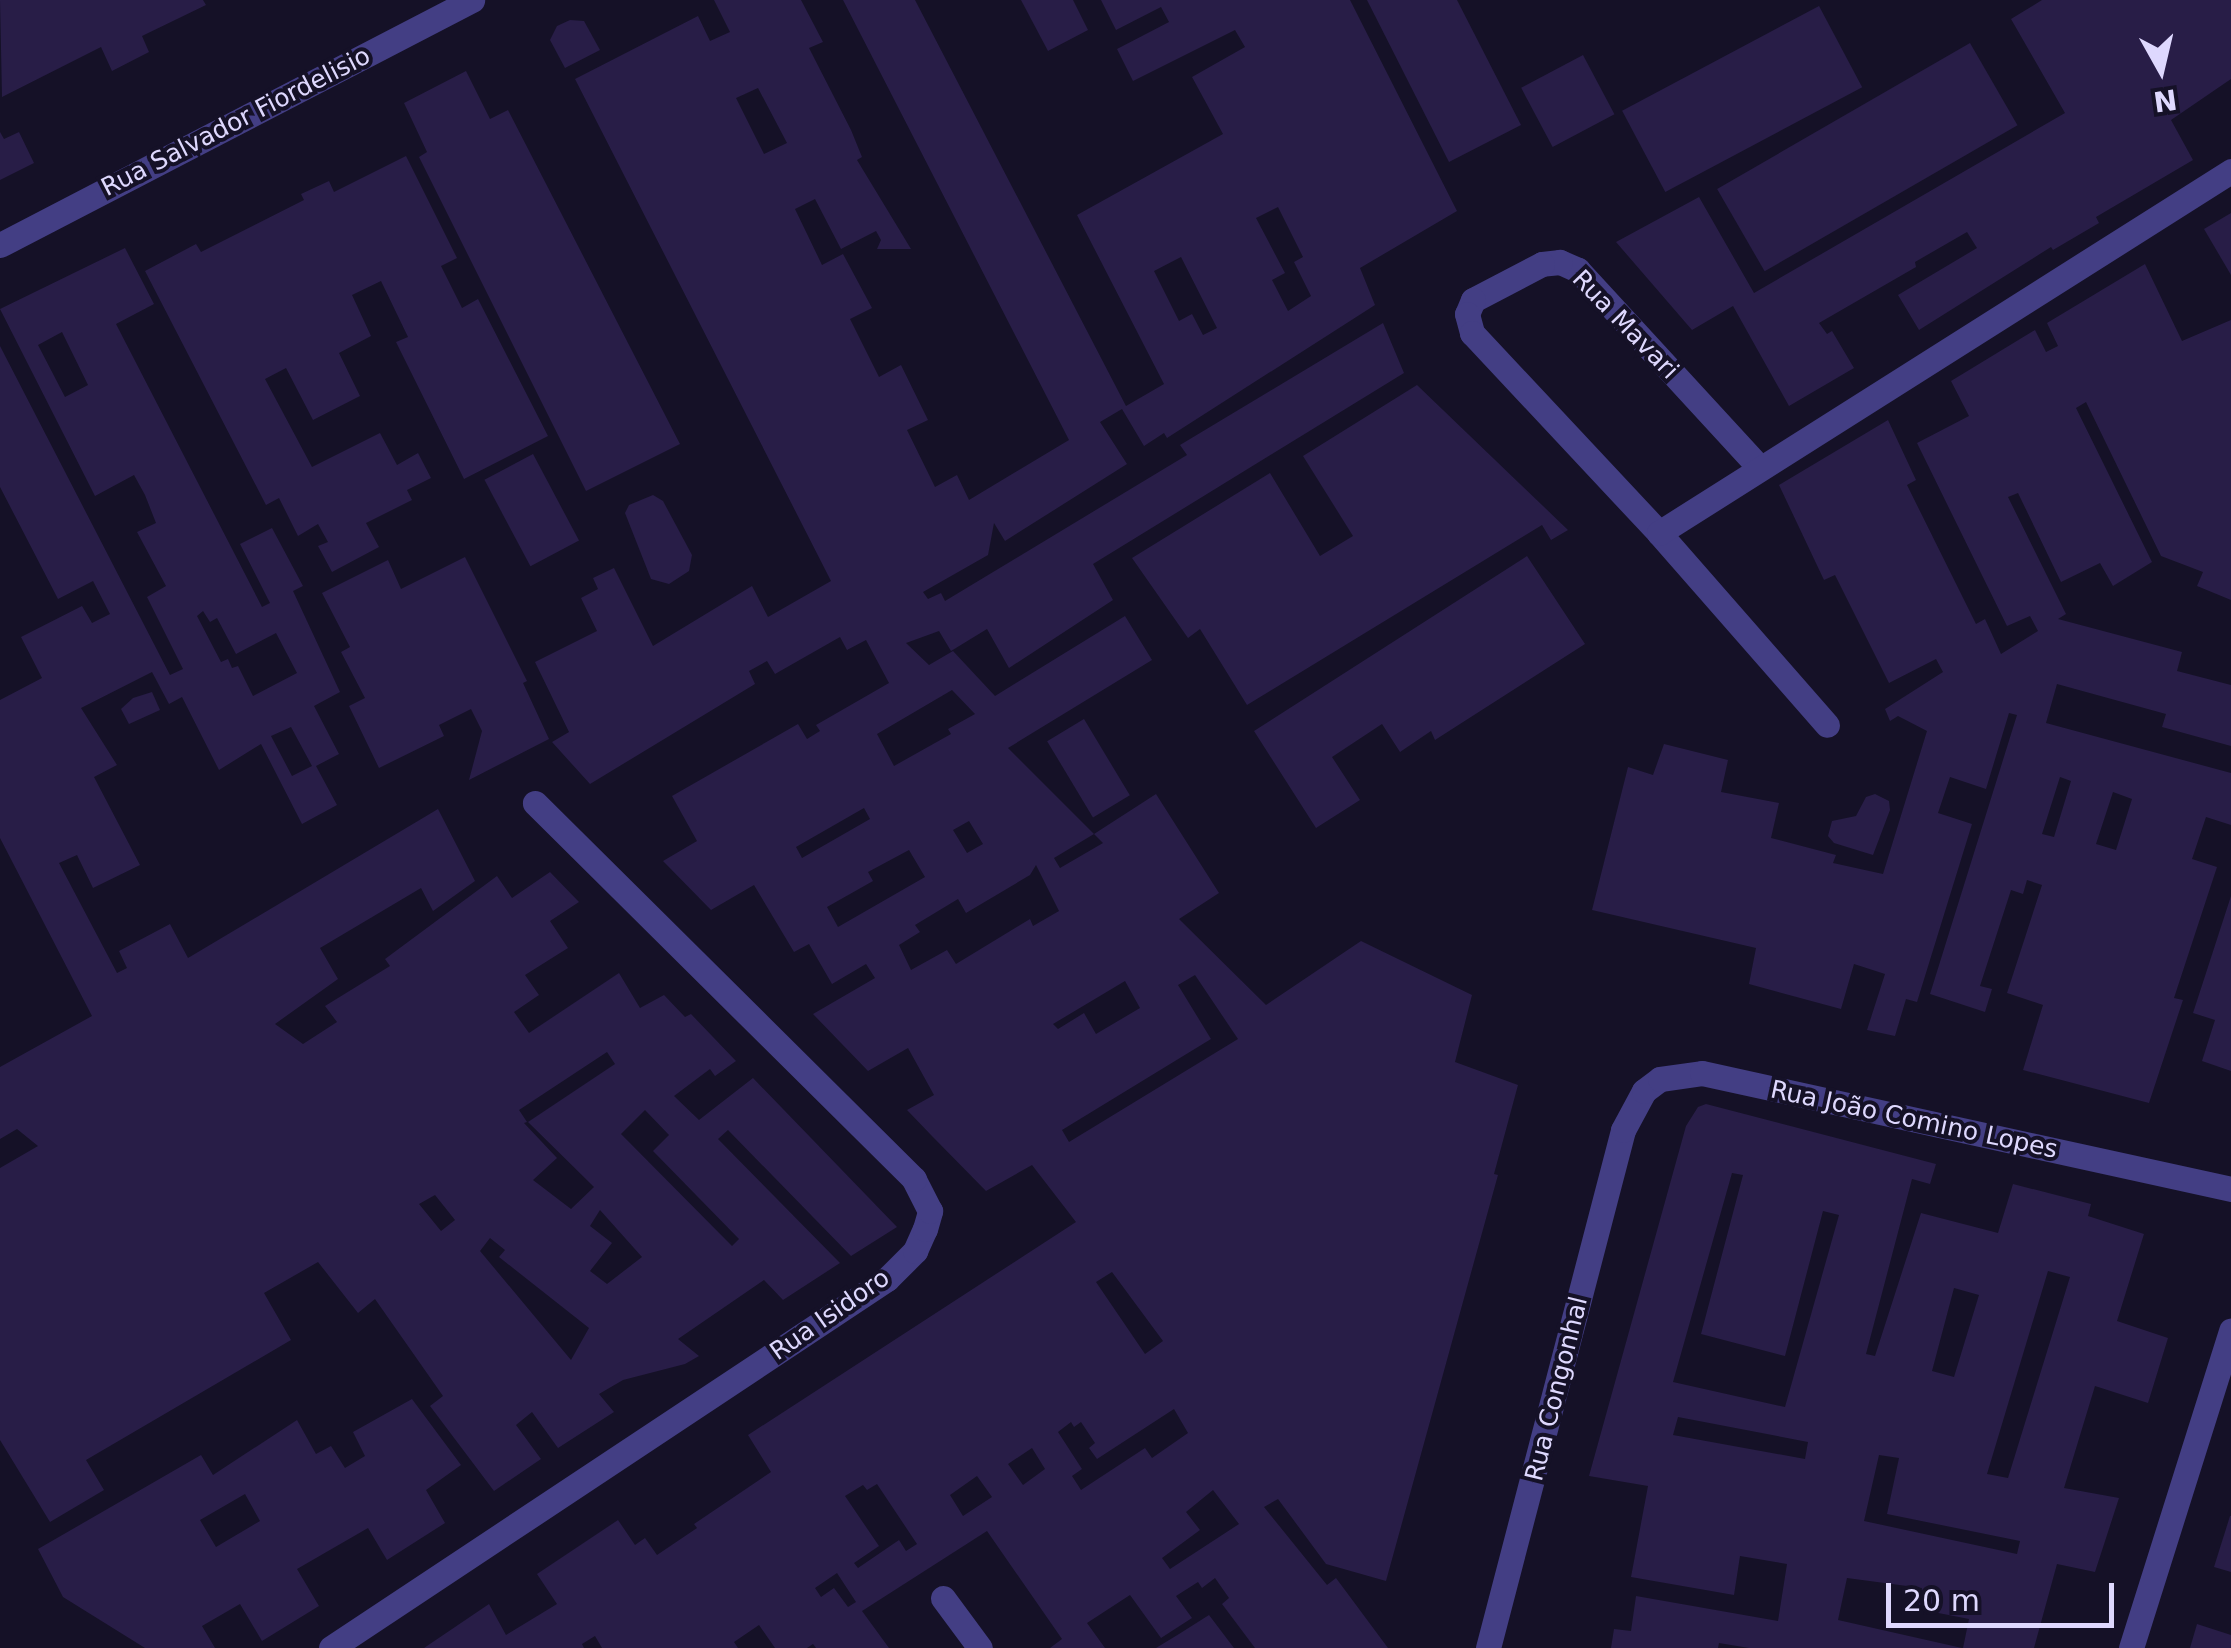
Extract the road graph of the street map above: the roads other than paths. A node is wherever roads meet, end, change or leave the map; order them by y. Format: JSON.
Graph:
{"nodes":[{"id":1,"x":472,"y":0,"type":"edge"},
{"id":2,"x":2231,"y":171,"type":"edge"},
{"id":3,"x":0,"y":245,"type":"edge"},
{"id":4,"x":1759,"y":468,"type":"junction"},
{"id":5,"x":1658,"y":534,"type":"junction"},
{"id":6,"x":1827,"y":725,"type":"dead end"},
{"id":7,"x":535,"y":803,"type":"dead end"},
{"id":8,"x":1623,"y":1130,"type":"joint"},
{"id":9,"x":2231,"y":1189,"type":"edge"},
{"id":10,"x":2231,"y":1330,"type":"edge"},
{"id":11,"x":943,"y":1598,"type":"dead end"},
{"id":12,"x":331,"y":1648,"type":"edge"},
{"id":13,"x":980,"y":1648,"type":"edge"},
{"id":14,"x":1488,"y":1648,"type":"edge"},
{"id":15,"x":2130,"y":1648,"type":"edge"}],
"edges":[{"from":1,"to":3,"type":"street","name":"Rua Salvador Fiordelisio"},
{"from":2,"to":4,"type":"street"},
{"from":4,"to":5,"type":"street"},
{"from":4,"to":5,"type":"street","name":"Rua Mavari"},
{"from":5,"to":6,"type":"street","name":"Rua Mavari"},
{"from":7,"to":12,"type":"street","name":"Rua Isidoro"},
{"from":8,"to":9,"type":"street","name":"Rua João Comino Lopes"},
{"from":8,"to":14,"type":"street","name":"Rua Congonhal"},
{"from":10,"to":15,"type":"street"},
{"from":11,"to":13,"type":"street"}]}
